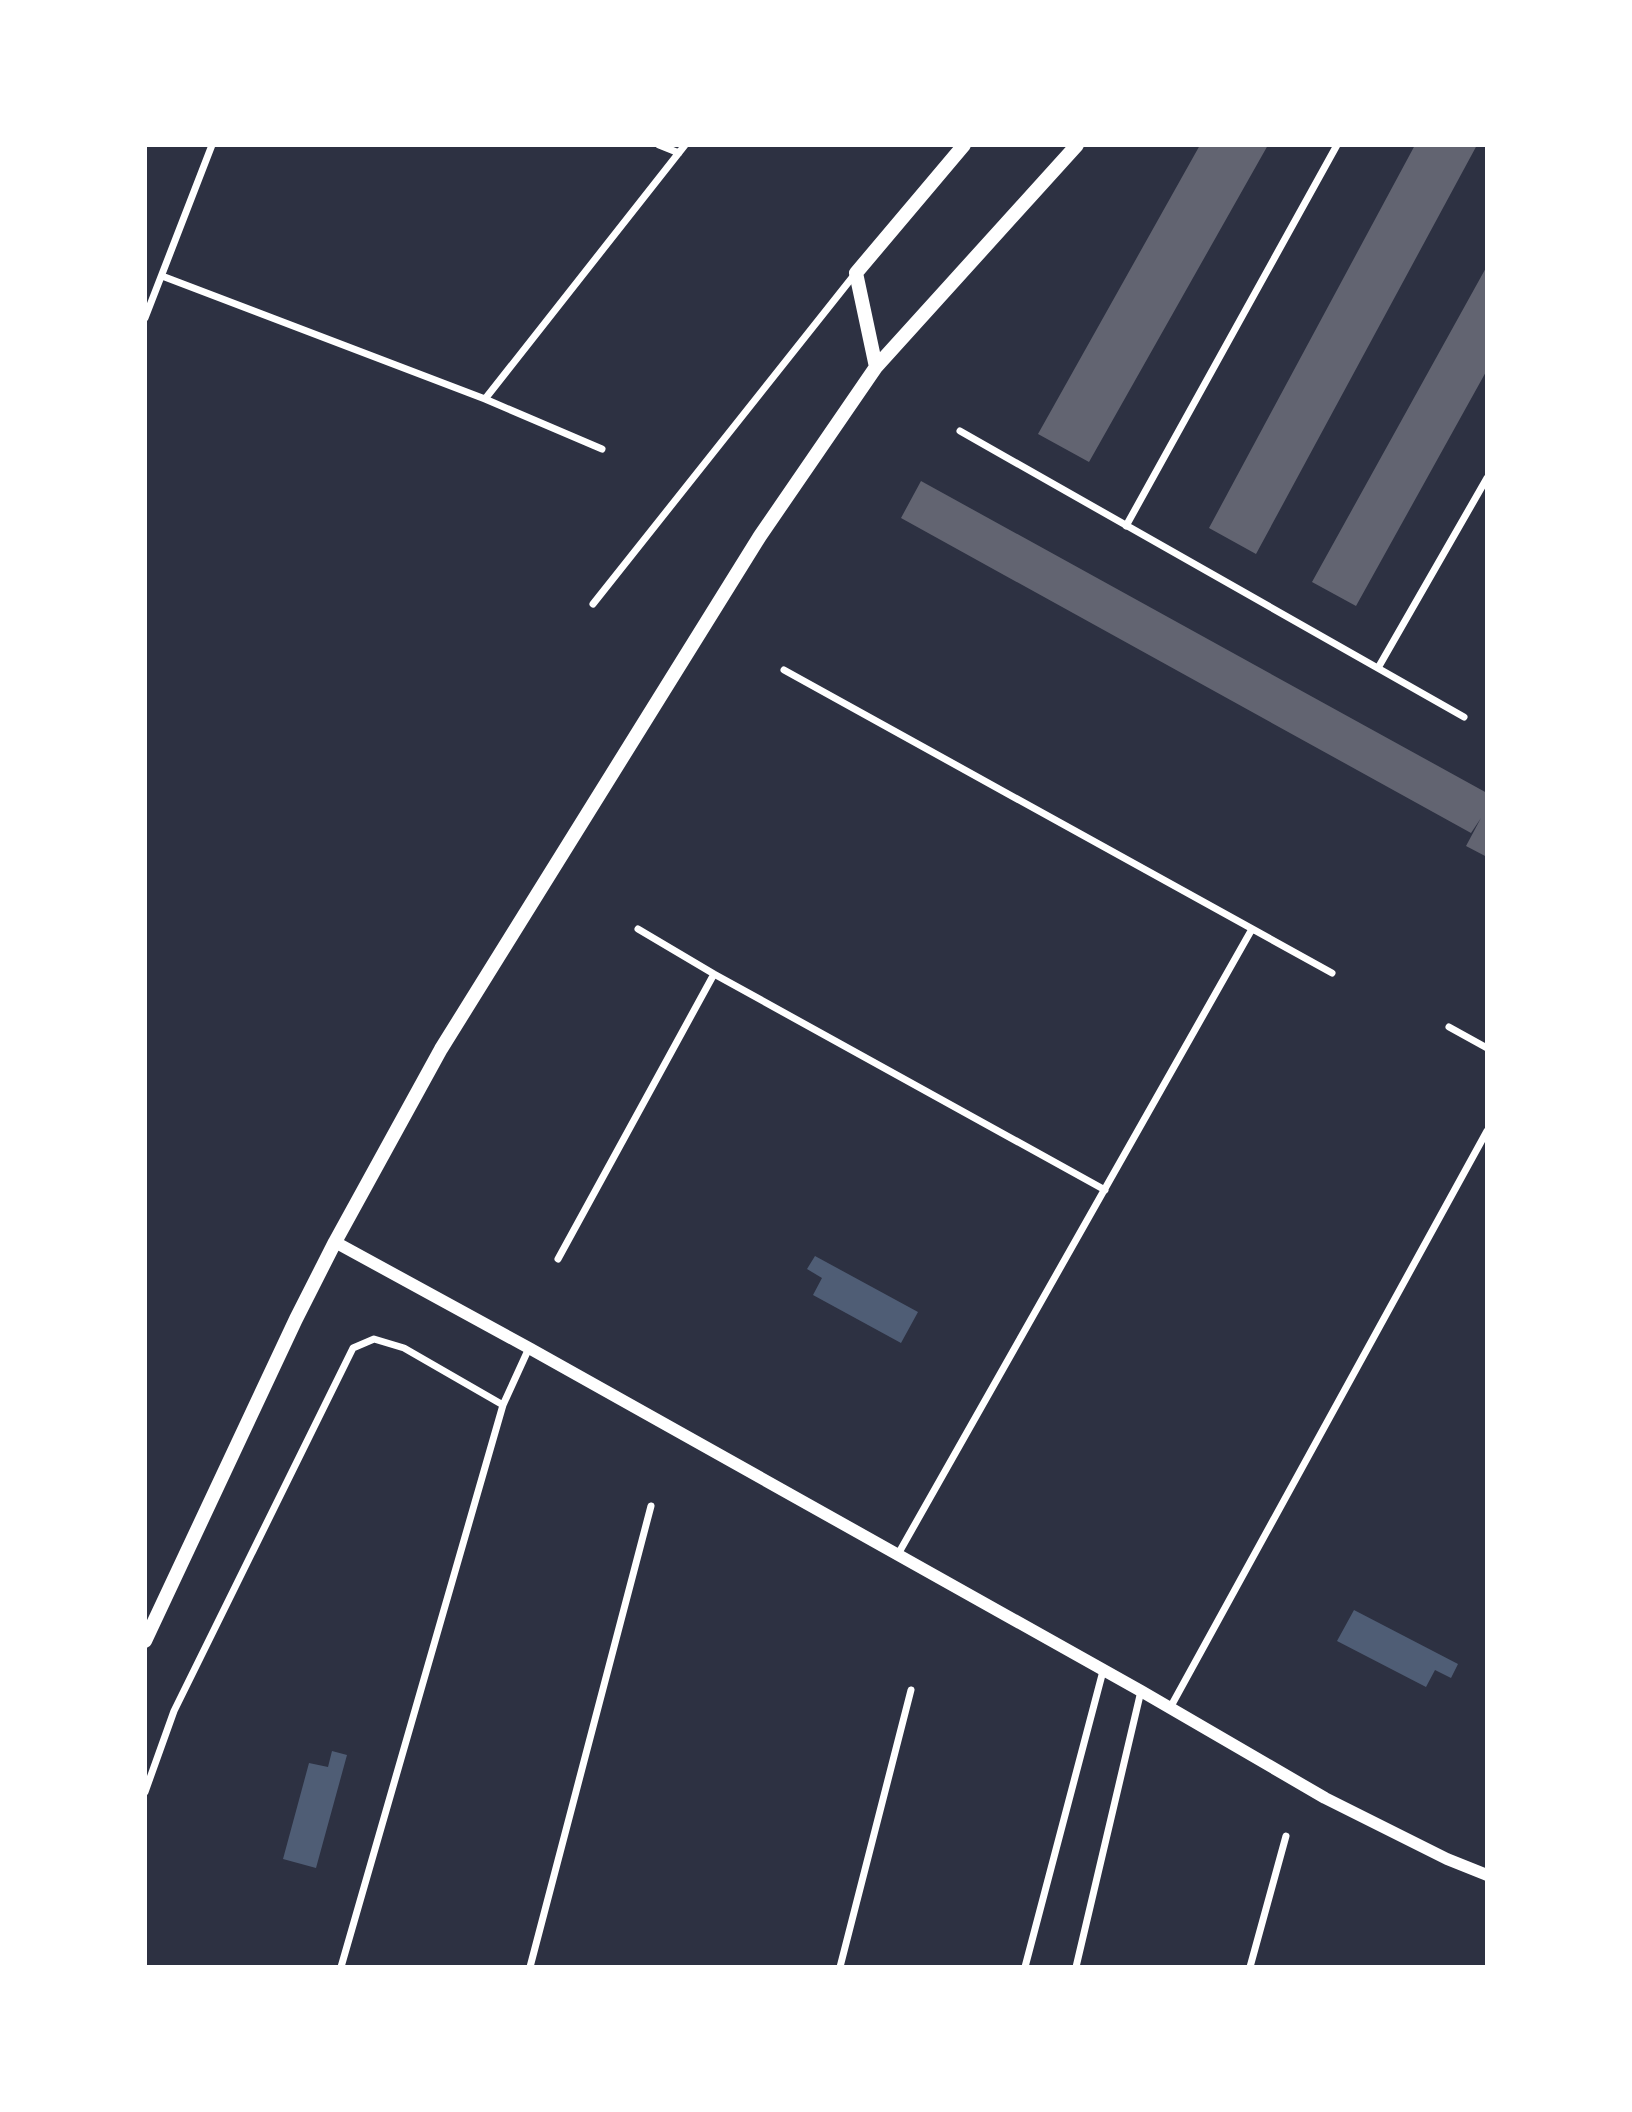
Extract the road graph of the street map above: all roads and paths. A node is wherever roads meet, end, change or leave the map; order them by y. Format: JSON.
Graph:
{"nodes":[{"id":1,"x":212,"y":145,"type":"edge"},
{"id":2,"x":659,"y":145,"type":"edge"},
{"id":3,"x":685,"y":145,"type":"edge"},
{"id":4,"x":964,"y":145,"type":"edge"},
{"id":5,"x":1077,"y":145,"type":"edge"},
{"id":6,"x":1337,"y":145,"type":"edge"},
{"id":7,"x":679,"y":153,"type":"junction"},
{"id":8,"x":856,"y":273,"type":"junction"},
{"id":9,"x":162,"y":276,"type":"junction"},
{"id":10,"x":145,"y":318,"type":"edge"},
{"id":11,"x":876,"y":367,"type":"junction"},
{"id":12,"x":485,"y":399,"type":"junction"},
{"id":13,"x":960,"y":431,"type":"dead end"},
{"id":14,"x":602,"y":449,"type":"dead end"},
{"id":15,"x":1487,"y":478,"type":"edge"},
{"id":16,"x":1126,"y":526,"type":"junction"},
{"id":17,"x":593,"y":604,"type":"dead end"},
{"id":18,"x":1378,"y":668,"type":"junction"},
{"id":19,"x":784,"y":670,"type":"dead end"},
{"id":20,"x":1464,"y":717,"type":"dead end"},
{"id":21,"x":638,"y":929,"type":"dead end"},
{"id":22,"x":1252,"y":929,"type":"junction"},
{"id":23,"x":1332,"y":973,"type":"dead end"},
{"id":24,"x":714,"y":974,"type":"junction"},
{"id":25,"x":1449,"y":1027,"type":"dead end"},
{"id":26,"x":1487,"y":1048,"type":"edge"},
{"id":27,"x":1487,"y":1132,"type":"edge"},
{"id":28,"x":1105,"y":1190,"type":"junction"},
{"id":29,"x":335,"y":1242,"type":"junction"},
{"id":30,"x":558,"y":1259,"type":"dead end"},
{"id":31,"x":529,"y":1348,"type":"junction"},
{"id":32,"x":503,"y":1405,"type":"junction"},
{"id":33,"x":651,"y":1506,"type":"dead end"},
{"id":34,"x":897,"y":1556,"type":"junction"},
{"id":35,"x":145,"y":1641,"type":"edge"},
{"id":36,"x":1103,"y":1671,"type":"junction"},
{"id":37,"x":911,"y":1690,"type":"dead end"},
{"id":38,"x":1141,"y":1691,"type":"junction"},
{"id":39,"x":1170,"y":1708,"type":"junction"},
{"id":40,"x":145,"y":1792,"type":"edge"},
{"id":41,"x":1286,"y":1836,"type":"dead end"},
{"id":42,"x":1487,"y":1875,"type":"edge"},
{"id":43,"x":341,"y":1967,"type":"edge"},
{"id":44,"x":530,"y":1967,"type":"edge"},
{"id":45,"x":840,"y":1967,"type":"edge"},
{"id":46,"x":1026,"y":1967,"type":"edge"},
{"id":47,"x":1076,"y":1967,"type":"edge"},
{"id":48,"x":1250,"y":1967,"type":"edge"}],
"edges":[{"from":1,"to":9,"type":"street"},
{"from":2,"to":7,"type":"street"},
{"from":3,"to":7,"type":"street"},
{"from":4,"to":8,"type":"main road"},
{"from":5,"to":11,"type":"main road"},
{"from":6,"to":16,"type":"street"},
{"from":7,"to":12,"type":"street"},
{"from":8,"to":11,"type":"main road"},
{"from":8,"to":17,"type":"street"},
{"from":9,"to":10,"type":"street"},
{"from":9,"to":12,"type":"street"},
{"from":11,"to":29,"type":"main road"},
{"from":12,"to":14,"type":"street"},
{"from":13,"to":16,"type":"street"},
{"from":15,"to":18,"type":"street"},
{"from":16,"to":18,"type":"street"},
{"from":18,"to":20,"type":"street"},
{"from":19,"to":22,"type":"street"},
{"from":21,"to":24,"type":"street"},
{"from":22,"to":23,"type":"street"},
{"from":22,"to":28,"type":"street"},
{"from":24,"to":28,"type":"street"},
{"from":24,"to":30,"type":"street"},
{"from":25,"to":26,"type":"street"},
{"from":27,"to":39,"type":"street"},
{"from":28,"to":34,"type":"street"},
{"from":29,"to":31,"type":"street"},
{"from":29,"to":35,"type":"main road"},
{"from":31,"to":32,"type":"street"},
{"from":31,"to":34,"type":"street"},
{"from":32,"to":40,"type":"street"},
{"from":32,"to":43,"type":"street"},
{"from":33,"to":44,"type":"street"},
{"from":34,"to":36,"type":"street"},
{"from":36,"to":38,"type":"street"},
{"from":36,"to":46,"type":"street"},
{"from":37,"to":45,"type":"street"},
{"from":38,"to":39,"type":"street"},
{"from":38,"to":47,"type":"street"},
{"from":39,"to":42,"type":"street"},
{"from":41,"to":48,"type":"street"}]}
